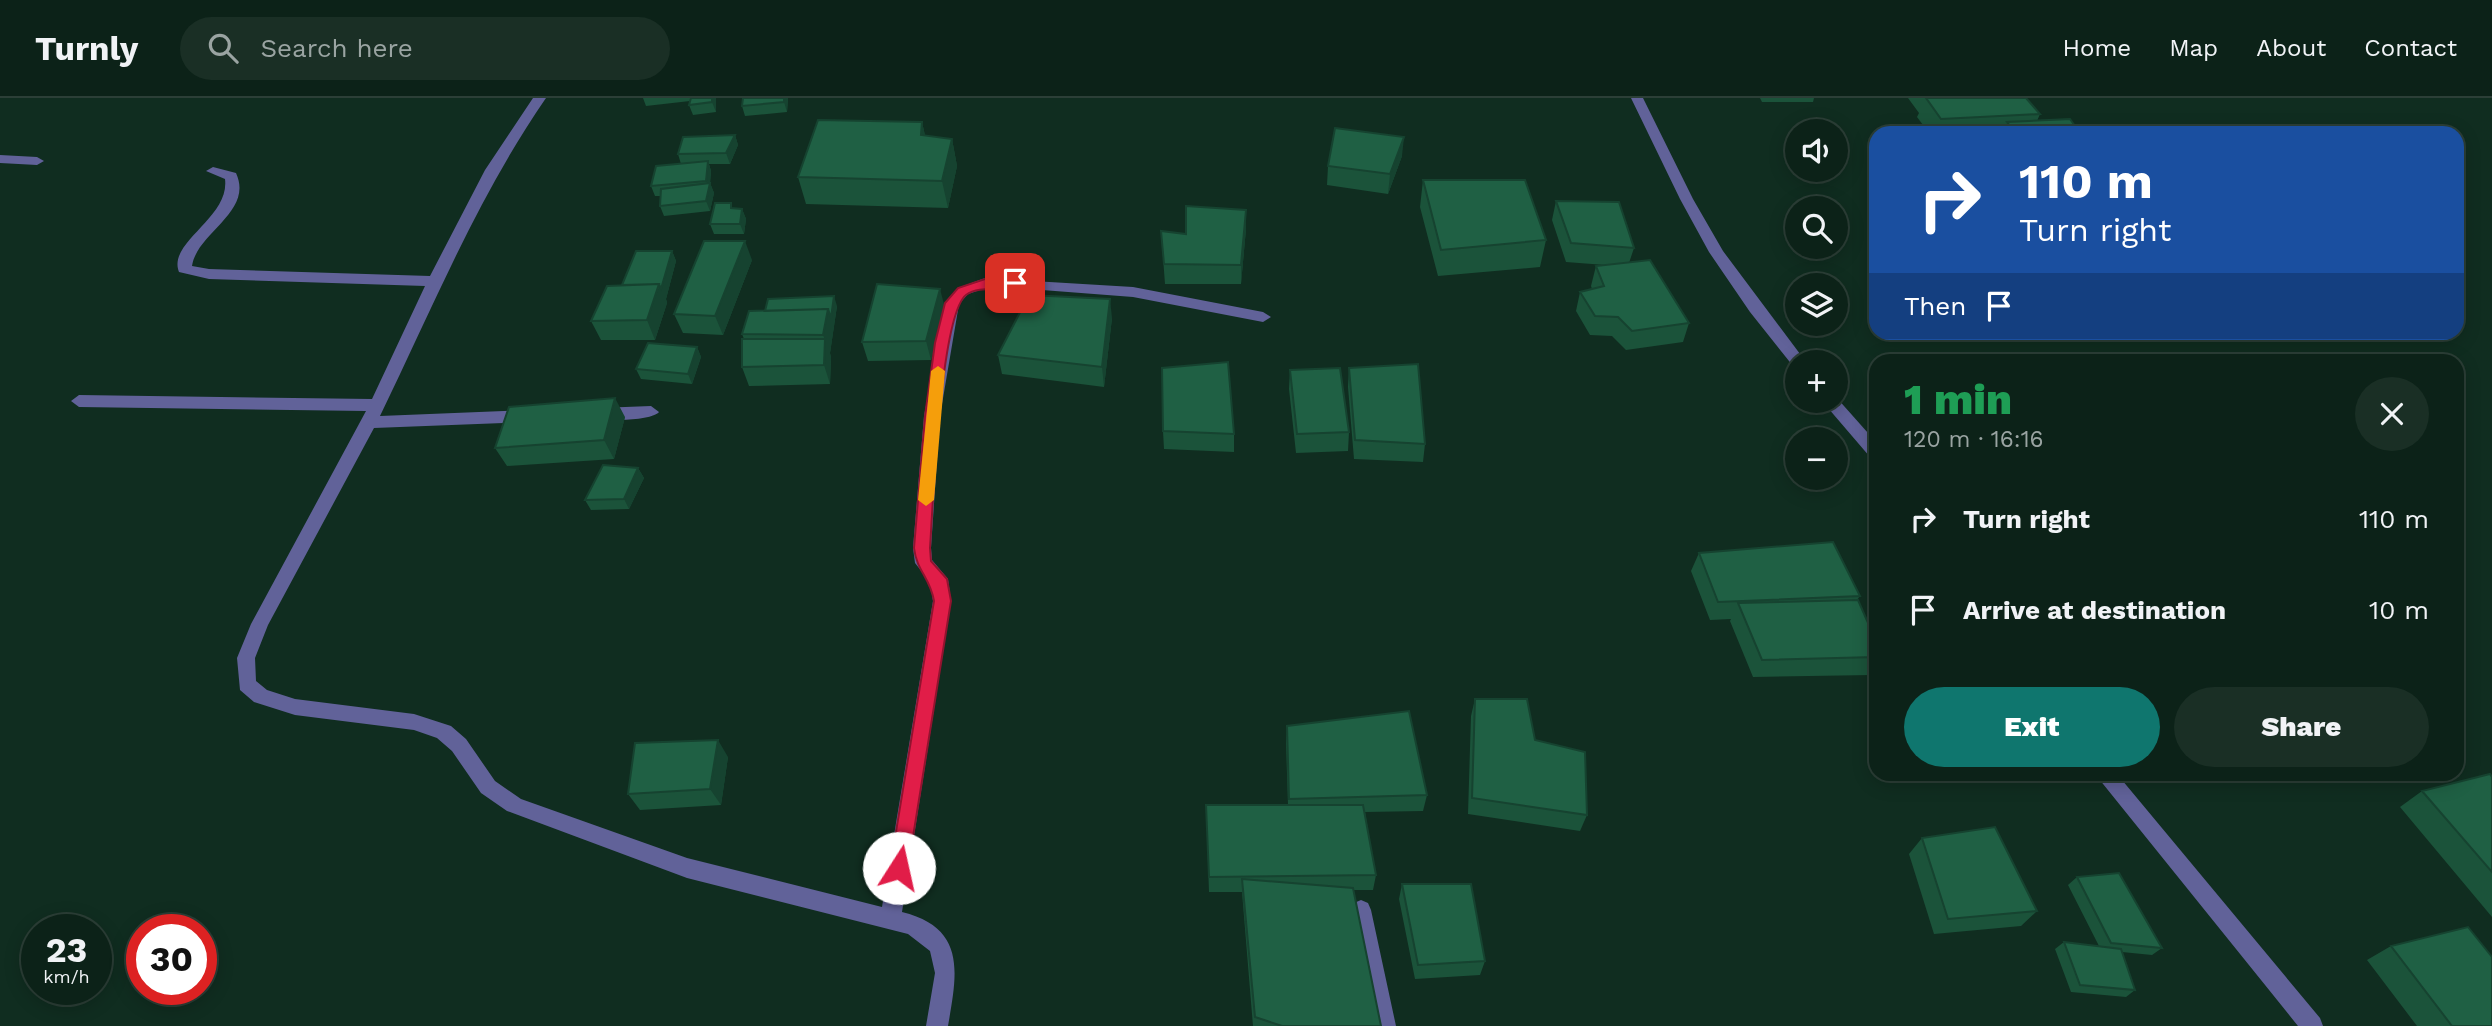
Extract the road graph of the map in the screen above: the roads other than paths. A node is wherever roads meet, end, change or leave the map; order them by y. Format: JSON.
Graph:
{"nodes":[{"id":1,"x":540,"y":98,"type":"edge"},
{"id":2,"x":1637,"y":98,"type":"edge"},
{"id":3,"x":0,"y":159,"type":"edge"},
{"id":4,"x":37,"y":161,"type":"dead end"},
{"id":5,"x":212,"y":171,"type":"dead end"},
{"id":6,"x":436,"y":281,"type":"junction"},
{"id":7,"x":1263,"y":317,"type":"dead end"},
{"id":8,"x":1789,"y":350,"type":"edge"},
{"id":9,"x":79,"y":401,"type":"dead end"},
{"id":10,"x":651,"y":412,"type":"dead end"},
{"id":11,"x":1841,"y":413,"type":"edge"},
{"id":12,"x":373,"y":414,"type":"junction"},
{"id":13,"x":584,"y":415,"type":"edge"},
{"id":14,"x":543,"y":416,"type":"edge"},
{"id":15,"x":1869,"y":445,"type":"edge"},
{"id":16,"x":2111,"y":781,"type":"edge"},
{"id":17,"x":1361,"y":910,"type":"edge"},
{"id":18,"x":890,"y":919,"type":"junction"},
{"id":19,"x":937,"y":1026,"type":"edge"},
{"id":20,"x":1385,"y":1026,"type":"edge"},
{"id":21,"x":2312,"y":1026,"type":"edge"}],
"edges":[{"from":1,"to":6,"type":"street"},
{"from":2,"to":8,"type":"street"},
{"from":3,"to":4,"type":"street"},
{"from":5,"to":6,"type":"street"},
{"from":6,"to":12,"type":"street"},
{"from":7,"to":18,"type":"street"},
{"from":9,"to":12,"type":"street"},
{"from":10,"to":13,"type":"street"},
{"from":11,"to":15,"type":"street"},
{"from":12,"to":14,"type":"street"},
{"from":12,"to":18,"type":"street"},
{"from":16,"to":21,"type":"street"},
{"from":17,"to":20,"type":"street"},
{"from":18,"to":19,"type":"street"}]}
